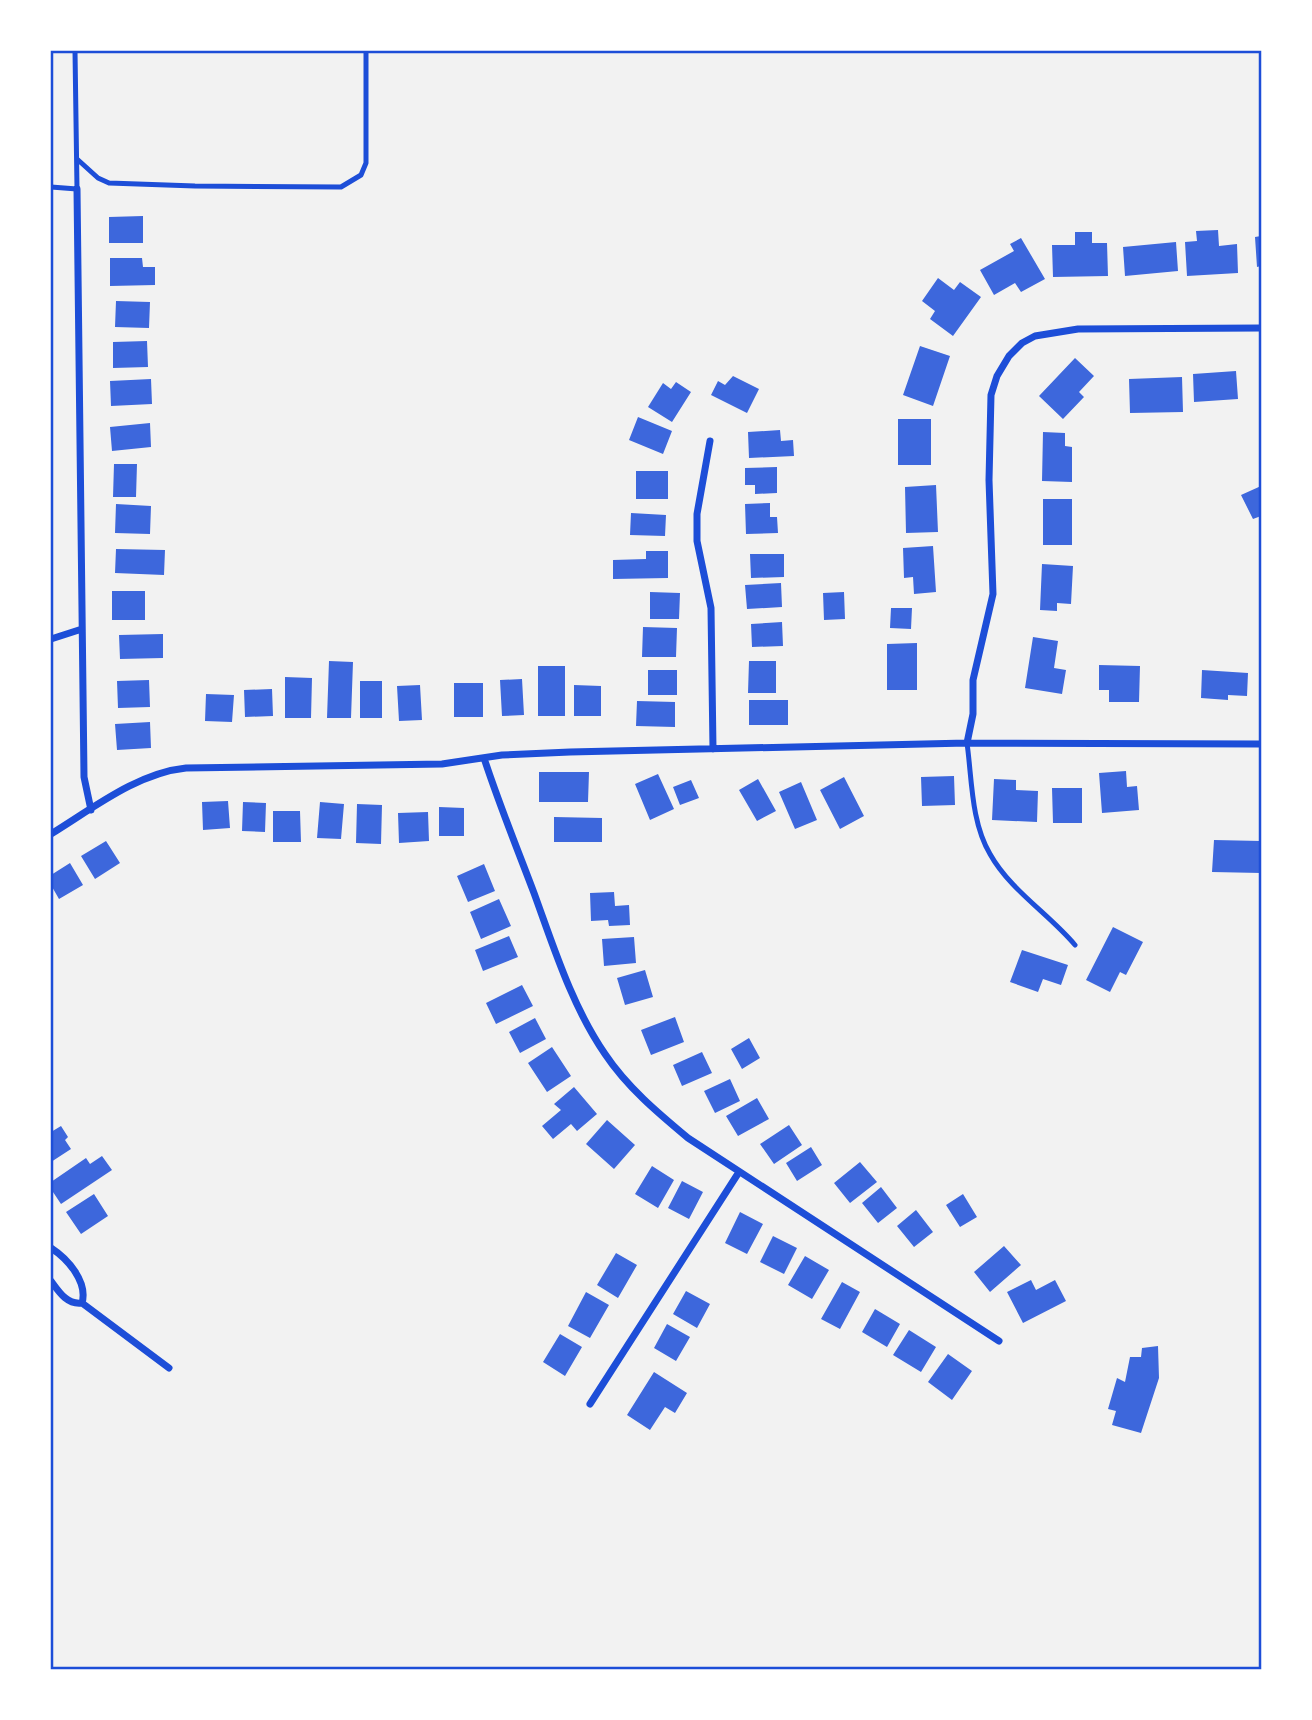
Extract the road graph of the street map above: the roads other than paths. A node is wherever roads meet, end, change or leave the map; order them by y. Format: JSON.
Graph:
{"nodes":[{"id":1,"x":75,"y":51,"type":"edge"},
{"id":2,"x":366,"y":51,"type":"edge"},
{"id":3,"x":77,"y":159,"type":"junction"},
{"id":4,"x":51,"y":187,"type":"edge"},
{"id":5,"x":77,"y":189,"type":"junction"},
{"id":6,"x":1261,"y":328,"type":"edge"},
{"id":7,"x":710,"y":441,"type":"dead end"},
{"id":8,"x":82,"y":629,"type":"junction"},
{"id":9,"x":51,"y":639,"type":"edge"},
{"id":10,"x":967,"y":744,"type":"junction"},
{"id":11,"x":1261,"y":744,"type":"edge"},
{"id":12,"x":713,"y":749,"type":"junction"},
{"id":13,"x":484,"y":758,"type":"junction"},
{"id":14,"x":91,"y":810,"type":"junction"},
{"id":15,"x":51,"y":834,"type":"edge"},
{"id":16,"x":1075,"y":944,"type":"dead end"},
{"id":17,"x":739,"y":1172,"type":"junction"},
{"id":18,"x":51,"y":1248,"type":"edge"},
{"id":19,"x":51,"y":1281,"type":"edge"},
{"id":20,"x":82,"y":1303,"type":"junction"},
{"id":21,"x":999,"y":1341,"type":"dead end"},
{"id":22,"x":169,"y":1368,"type":"dead end"},
{"id":23,"x":590,"y":1404,"type":"dead end"}],
"edges":[{"from":1,"to":3,"type":"lane"},
{"from":2,"to":3,"type":"lane"},
{"from":3,"to":5,"type":"lane"},
{"from":4,"to":5,"type":"lane"},
{"from":5,"to":8,"type":"street"},
{"from":6,"to":10,"type":"street"},
{"from":7,"to":12,"type":"street"},
{"from":8,"to":9,"type":"street"},
{"from":8,"to":14,"type":"street"},
{"from":10,"to":11,"type":"street"},
{"from":10,"to":12,"type":"street"},
{"from":10,"to":16,"type":"lane"},
{"from":12,"to":13,"type":"street"},
{"from":13,"to":14,"type":"street"},
{"from":13,"to":17,"type":"street"},
{"from":14,"to":15,"type":"street"},
{"from":17,"to":21,"type":"street"},
{"from":17,"to":23,"type":"street"},
{"from":18,"to":20,"type":"street"},
{"from":19,"to":20,"type":"street"},
{"from":20,"to":22,"type":"street"}]}
